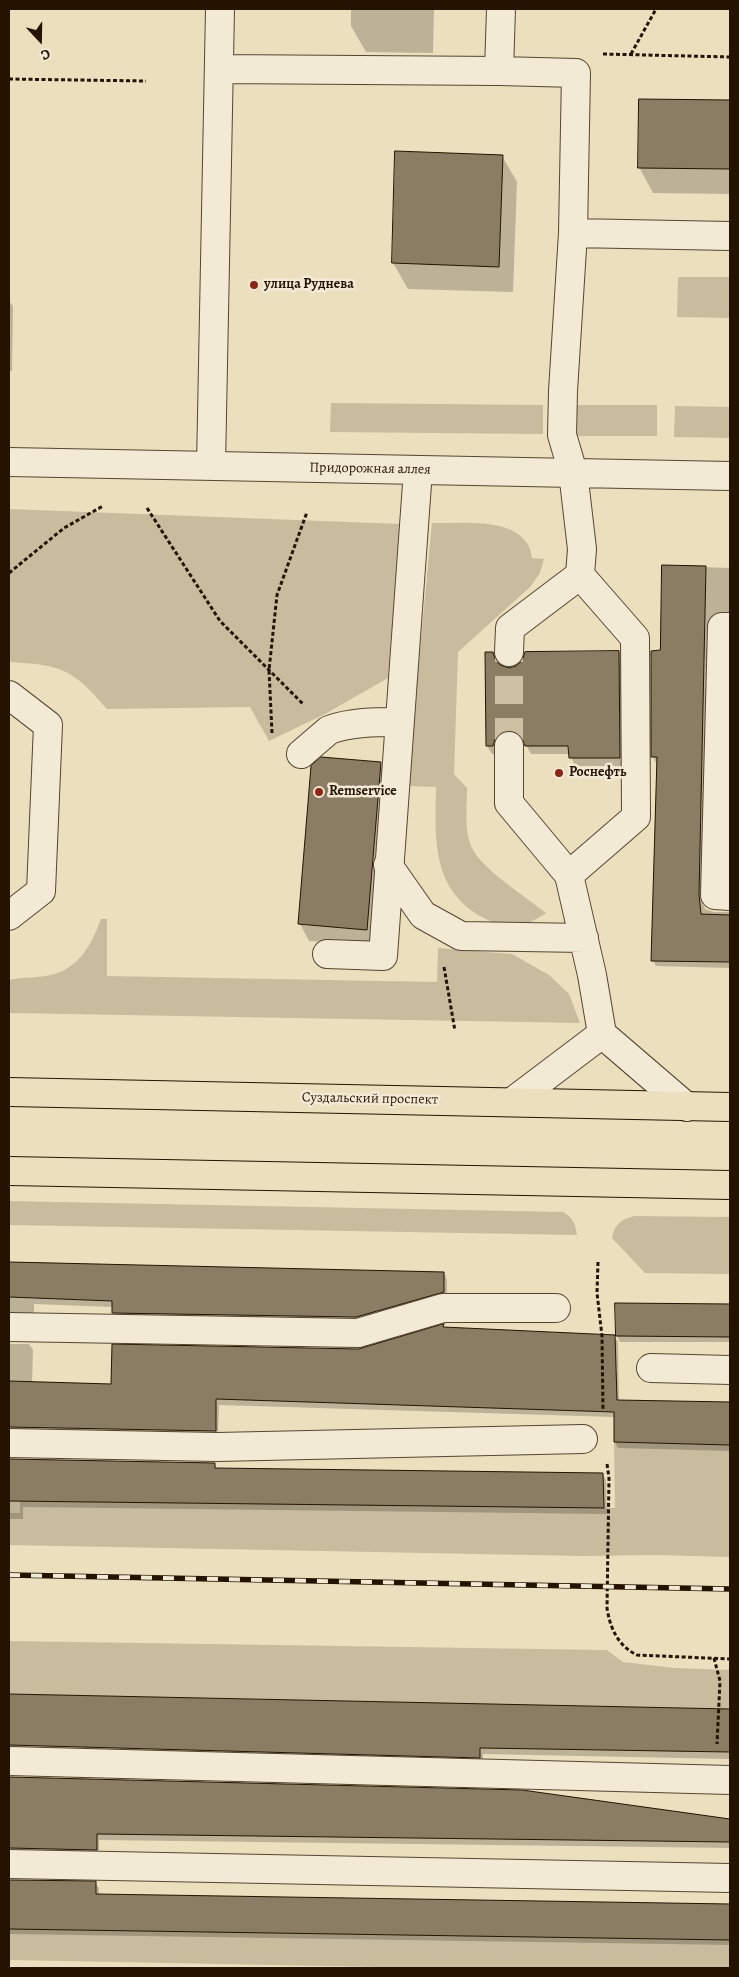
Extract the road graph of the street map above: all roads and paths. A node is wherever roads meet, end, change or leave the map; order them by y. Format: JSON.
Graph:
{"nodes":[{"id":1,"x":220,"y":9,"type":"edge"},
{"id":2,"x":501,"y":9,"type":"edge"},
{"id":3,"x":656,"y":9,"type":"edge"},
{"id":4,"x":595,"y":54,"type":"dead end"},
{"id":5,"x":631,"y":54,"type":"junction"},
{"id":6,"x":730,"y":57,"type":"edge"},
{"id":7,"x":219,"y":69,"type":"junction"},
{"id":8,"x":499,"y":71,"type":"junction"},
{"id":9,"x":9,"y":79,"type":"edge"},
{"id":10,"x":146,"y":81,"type":"dead end"},
{"id":11,"x":573,"y":233,"type":"junction"},
{"id":12,"x":730,"y":236,"type":"edge"},
{"id":13,"x":9,"y":462,"type":"edge"},
{"id":14,"x":212,"y":466,"type":"junction"},
{"id":15,"x":418,"y":470,"type":"junction"},
{"id":16,"x":572,"y":472,"type":"junction"},
{"id":17,"x":730,"y":476,"type":"edge"},
{"id":18,"x":103,"y":506,"type":"dead end"},
{"id":19,"x":147,"y":508,"type":"dead end"},
{"id":20,"x":307,"y":512,"type":"dead end"},
{"id":21,"x":9,"y":573,"type":"edge"},
{"id":22,"x":580,"y":575,"type":"junction"},
{"id":23,"x":730,"y":627,"type":"edge"},
{"id":24,"x":510,"y":652,"type":"tunnel mouth"},
{"id":25,"x":269,"y":670,"type":"junction"},
{"id":26,"x":9,"y":695,"type":"edge"},
{"id":27,"x":398,"y":722,"type":"junction"},
{"id":28,"x":329,"y":730,"type":"junction"},
{"id":29,"x":272,"y":736,"type":"dead end"},
{"id":30,"x":509,"y":746,"type":"tunnel mouth"},
{"id":31,"x":301,"y":754,"type":"dead end"},
{"id":32,"x":388,"y":865,"type":"junction"},
{"id":33,"x":569,"y":875,"type":"junction"},
{"id":34,"x":730,"y":896,"type":"edge"},
{"id":35,"x":9,"y":916,"type":"edge"},
{"id":36,"x":437,"y":923,"type":"junction"},
{"id":37,"x":584,"y":938,"type":"junction"},
{"id":38,"x":326,"y":954,"type":"dead end"},
{"id":39,"x":455,"y":1031,"type":"dead end"},
{"id":40,"x":602,"y":1034,"type":"junction"},
{"id":41,"x":9,"y":1092,"type":"edge"},
{"id":42,"x":512,"y":1102,"type":"junction"},
{"id":43,"x":687,"y":1107,"type":"junction"},
{"id":44,"x":730,"y":1107,"type":"edge"},
{"id":45,"x":9,"y":1171,"type":"edge"},
{"id":46,"x":730,"y":1185,"type":"edge"},
{"id":47,"x":598,"y":1262,"type":"dead end"},
{"id":48,"x":556,"y":1308,"type":"dead end"},
{"id":49,"x":9,"y":1327,"type":"edge"},
{"id":50,"x":651,"y":1368,"type":"dead end"},
{"id":51,"x":730,"y":1370,"type":"edge"},
{"id":52,"x":603,"y":1414,"type":"dead end"},
{"id":53,"x":583,"y":1439,"type":"dead end"},
{"id":54,"x":9,"y":1443,"type":"edge"},
{"id":55,"x":607,"y":1462,"type":"dead end"},
{"id":56,"x":714,"y":1658,"type":"junction"},
{"id":57,"x":730,"y":1659,"type":"edge"},
{"id":58,"x":9,"y":1761,"type":"edge"},
{"id":59,"x":725,"y":1780,"type":"edge"},
{"id":60,"x":9,"y":1864,"type":"edge"},
{"id":61,"x":730,"y":1878,"type":"edge"}],
"edges":[{"from":1,"to":7,"type":"street"},
{"from":2,"to":8,"type":"street"},
{"from":3,"to":5,"type":"path"},
{"from":4,"to":5,"type":"path"},
{"from":5,"to":6,"type":"path"},
{"from":7,"to":8,"type":"street"},
{"from":7,"to":14,"type":"street"},
{"from":8,"to":11,"type":"street"},
{"from":9,"to":10,"type":"path"},
{"from":11,"to":12,"type":"street"},
{"from":11,"to":16,"type":"street"},
{"from":13,"to":14,"type":"street","name":"Придорожная аллея"},
{"from":14,"to":15,"type":"street","name":"Придорожная аллея"},
{"from":15,"to":16,"type":"street","name":"Придорожная аллея"},
{"from":15,"to":27,"type":"street"},
{"from":16,"to":17,"type":"street","name":"Придорожная аллея"},
{"from":16,"to":22,"type":"street"},
{"from":18,"to":21,"type":"path"},
{"from":19,"to":25,"type":"path"},
{"from":20,"to":25,"type":"path"},
{"from":22,"to":24,"type":"street"},
{"from":22,"to":33,"type":"street"},
{"from":23,"to":34,"type":"street"},
{"from":25,"to":28,"type":"path"},
{"from":25,"to":29,"type":"path"},
{"from":26,"to":35,"type":"street"},
{"from":27,"to":28,"type":"street"},
{"from":27,"to":32,"type":"street"},
{"from":28,"to":31,"type":"street"},
{"from":30,"to":33,"type":"street"},
{"from":32,"to":36,"type":"street"},
{"from":32,"to":38,"type":"street"},
{"from":33,"to":37,"type":"street"},
{"from":36,"to":37,"type":"street"},
{"from":36,"to":39,"type":"path"},
{"from":37,"to":40,"type":"street"},
{"from":40,"to":42,"type":"street"},
{"from":40,"to":43,"type":"street"},
{"from":41,"to":42,"type":"main road","name":"Суздальский проспект"},
{"from":42,"to":43,"type":"main road","name":"Суздальский проспект"},
{"from":43,"to":44,"type":"main road","name":"Суздальский проспект"},
{"from":45,"to":46,"type":"main road"},
{"from":47,"to":52,"type":"path"},
{"from":48,"to":49,"type":"street"},
{"from":50,"to":51,"type":"street"},
{"from":53,"to":54,"type":"street"},
{"from":55,"to":56,"type":"path"},
{"from":56,"to":57,"type":"path"},
{"from":56,"to":59,"type":"path"},
{"from":58,"to":59,"type":"street"},
{"from":60,"to":61,"type":"street"}]}
